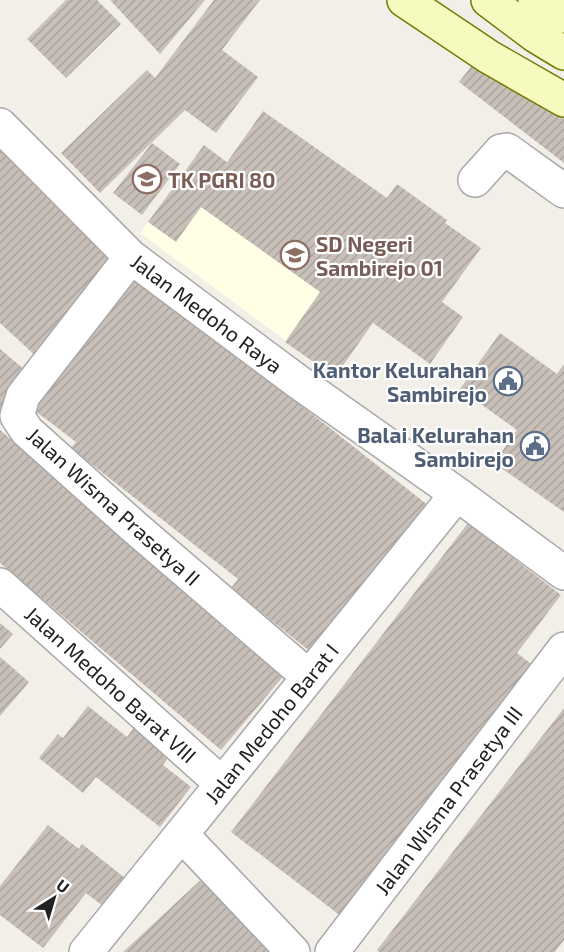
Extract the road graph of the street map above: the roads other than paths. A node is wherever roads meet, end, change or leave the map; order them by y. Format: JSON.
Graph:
{"nodes":[{"id":1,"x":404,"y":0,"type":"edge"},
{"id":2,"x":488,"y":0,"type":"edge"},
{"id":3,"x":535,"y":0,"type":"edge"},
{"id":4,"x":564,"y":16,"type":"edge"},
{"id":5,"x":564,"y":53,"type":"edge"},
{"id":6,"x":564,"y":100,"type":"edge"},
{"id":7,"x":0,"y":125,"type":"edge"},
{"id":8,"x":475,"y":180,"type":"dead end"},
{"id":9,"x":564,"y":191,"type":"edge"},
{"id":10,"x":131,"y":257,"type":"junction"},
{"id":11,"x":457,"y":494,"type":"junction"},
{"id":12,"x":560,"y":560,"type":"edge"},
{"id":13,"x":0,"y":585,"type":"edge"},
{"id":14,"x":564,"y":649,"type":"edge"},
{"id":15,"x":308,"y":676,"type":"junction"},
{"id":16,"x":221,"y":783,"type":"junction"},
{"id":17,"x":182,"y":835,"type":"junction"},
{"id":18,"x":86,"y":952,"type":"edge"},
{"id":19,"x":293,"y":952,"type":"edge"},
{"id":20,"x":332,"y":952,"type":"edge"}],
"edges":[{"from":1,"to":6,"type":"street"},
{"from":2,"to":5,"type":"street"},
{"from":3,"to":4,"type":"street"},
{"from":7,"to":10,"type":"street","name":"Jalan Medoho Raya"},
{"from":8,"to":9,"type":"street"},
{"from":10,"to":11,"type":"street","name":"Jalan Medoho Raya"},
{"from":10,"to":15,"type":"street","name":"Jalan Wisma Prasetya II"},
{"from":11,"to":12,"type":"street","name":"Jalan Medoho Raya"},
{"from":11,"to":15,"type":"street","name":"Jalan Medoho Barat I"},
{"from":13,"to":16,"type":"street","name":"Jalan Medoho Barat VIII"},
{"from":14,"to":20,"type":"street","name":"Jalan Wisma Prasetya III"},
{"from":15,"to":16,"type":"street","name":"Jalan Medoho Barat I"},
{"from":16,"to":17,"type":"street","name":"Jalan Medoho Barat I"},
{"from":17,"to":18,"type":"street","name":"Jalan Medoho Barat I"},
{"from":17,"to":19,"type":"street"}]}
